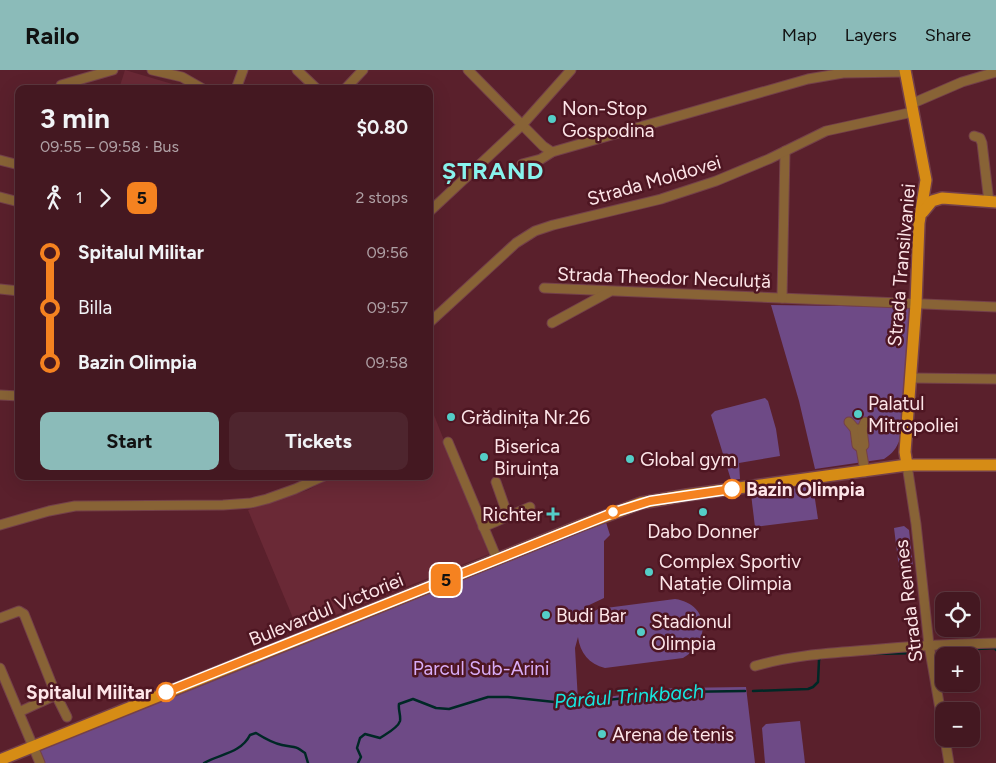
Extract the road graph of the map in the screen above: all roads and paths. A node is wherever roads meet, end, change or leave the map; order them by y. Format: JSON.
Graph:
{"nodes":[{"id":1,"x":113,"y":70,"type":"edge"},
{"id":2,"x":152,"y":70,"type":"edge"},
{"id":3,"x":243,"y":70,"type":"edge"},
{"id":4,"x":297,"y":70,"type":"edge"},
{"id":5,"x":363,"y":70,"type":"edge"},
{"id":6,"x":468,"y":70,"type":"edge"},
{"id":7,"x":571,"y":70,"type":"edge"},
{"id":8,"x":905,"y":71,"type":"edge"},
{"id":9,"x":996,"y":72,"type":"edge"},
{"id":10,"x":60,"y":85,"type":"edge"},
{"id":11,"x":197,"y":85,"type":"edge"},
{"id":12,"x":237,"y":85,"type":"edge"},
{"id":13,"x":313,"y":85,"type":"edge"},
{"id":14,"x":349,"y":85,"type":"edge"},
{"id":15,"x":912,"y":108,"type":"junction"},
{"id":16,"x":522,"y":125,"type":"junction"},
{"id":17,"x":974,"y":136,"type":"dead end"},
{"id":18,"x":785,"y":151,"type":"junction"},
{"id":19,"x":552,"y":152,"type":"junction"},
{"id":20,"x":0,"y":160,"type":"edge"},
{"id":21,"x":15,"y":164,"type":"edge"},
{"id":22,"x":522,"y":164,"type":"dead end"},
{"id":23,"x":926,"y":174,"type":"junction"},
{"id":24,"x":0,"y":197,"type":"edge"},
{"id":25,"x":942,"y":198,"type":"junction"},
{"id":26,"x":15,"y":201,"type":"edge"},
{"id":27,"x":992,"y":202,"type":"edge"},
{"id":28,"x":433,"y":208,"type":"edge"},
{"id":29,"x":920,"y":215,"type":"junction"},
{"id":30,"x":544,"y":288,"type":"dead end"},
{"id":31,"x":0,"y":289,"type":"edge"},
{"id":32,"x":15,"y":291,"type":"edge"},
{"id":33,"x":610,"y":292,"type":"junction"},
{"id":34,"x":782,"y":298,"type":"junction"},
{"id":35,"x":916,"y":304,"type":"junction"},
{"id":36,"x":996,"y":307,"type":"edge"},
{"id":37,"x":433,"y":319,"type":"edge"},
{"id":38,"x":552,"y":323,"type":"dead end"},
{"id":39,"x":910,"y":378,"type":"junction"},
{"id":40,"x":996,"y":379,"type":"edge"},
{"id":41,"x":0,"y":395,"type":"edge"},
{"id":42,"x":15,"y":396,"type":"edge"},
{"id":43,"x":858,"y":426,"type":"dead end"},
{"id":44,"x":448,"y":442,"type":"dead end"},
{"id":45,"x":907,"y":465,"type":"junction"},
{"id":46,"x":996,"y":465,"type":"edge"},
{"id":47,"x":865,"y":472,"type":"junction"},
{"id":48,"x":314,"y":480,"type":"edge"},
{"id":49,"x":496,"y":482,"type":"dead end"},
{"id":50,"x":530,"y":507,"type":"dead end"},
{"id":51,"x":508,"y":516,"type":"junction"},
{"id":52,"x":0,"y":525,"type":"edge"},
{"id":53,"x":483,"y":527,"type":"junction"},
{"id":54,"x":496,"y":559,"type":"junction"},
{"id":55,"x":0,"y":618,"type":"edge"},
{"id":56,"x":996,"y":643,"type":"edge"},
{"id":57,"x":929,"y":645,"type":"junction"},
{"id":58,"x":755,"y":666,"type":"dead end"},
{"id":59,"x":0,"y":668,"type":"edge"},
{"id":60,"x":56,"y":695,"type":"junction"},
{"id":61,"x":939,"y":702,"type":"edge"},
{"id":62,"x":19,"y":712,"type":"junction"},
{"id":63,"x":66,"y":717,"type":"dead end"},
{"id":64,"x":33,"y":746,"type":"junction"},
{"id":65,"x":946,"y":747,"type":"edge"},
{"id":66,"x":0,"y":760,"type":"edge"},
{"id":67,"x":40,"y":763,"type":"edge"},
{"id":68,"x":949,"y":763,"type":"edge"}],
"edges":[{"from":1,"to":10,"type":"street"},
{"from":2,"to":11,"type":"street"},
{"from":3,"to":12,"type":"street"},
{"from":4,"to":13,"type":"street"},
{"from":5,"to":14,"type":"street"},
{"from":6,"to":16,"type":"street"},
{"from":7,"to":16,"type":"street"},
{"from":8,"to":15,"type":"main road","name":"Strada Transilvaniei"},
{"from":8,"to":19,"type":"street"},
{"from":9,"to":15,"type":"street","name":"Strada Moldovei"},
{"from":15,"to":18,"type":"street","name":"Strada Moldovei"},
{"from":15,"to":23,"type":"main road","name":"Strada Transilvaniei"},
{"from":16,"to":19,"type":"street"},
{"from":16,"to":28,"type":"street"},
{"from":17,"to":27,"type":"street"},
{"from":18,"to":34,"type":"street"},
{"from":18,"to":37,"type":"street","name":"Strada Moldovei"},
{"from":19,"to":22,"type":"street"},
{"from":20,"to":21,"type":"street"},
{"from":23,"to":25,"type":"main road"},
{"from":23,"to":29,"type":"main road","name":"Strada Transilvaniei"},
{"from":24,"to":26,"type":"street"},
{"from":25,"to":27,"type":"main road"},
{"from":25,"to":29,"type":"main road"},
{"from":29,"to":35,"type":"main road","name":"Strada Transilvaniei"},
{"from":30,"to":33,"type":"street","name":"Strada Theodor Neculuță"},
{"from":31,"to":32,"type":"street"},
{"from":33,"to":34,"type":"street","name":"Strada Theodor Neculuță"},
{"from":33,"to":38,"type":"street"},
{"from":34,"to":35,"type":"street","name":"Strada Theodor Neculuță"},
{"from":35,"to":36,"type":"street","name":"Strada Theodor Neculuță"},
{"from":35,"to":39,"type":"main road","name":"Strada Transilvaniei"},
{"from":39,"to":40,"type":"street"},
{"from":39,"to":45,"type":"main road","name":"Strada Transilvaniei"},
{"from":41,"to":42,"type":"street"},
{"from":43,"to":47,"type":"street"},
{"from":44,"to":53,"type":"street"},
{"from":45,"to":46,"type":"main road","name":"Bulevardul Victoriei"},
{"from":45,"to":47,"type":"main road","name":"Bulevardul Victoriei"},
{"from":45,"to":57,"type":"street","name":"Strada Rennes"},
{"from":47,"to":54,"type":"main road","name":"Bulevardul Victoriei"},
{"from":48,"to":52,"type":"street"},
{"from":49,"to":51,"type":"street"},
{"from":50,"to":51,"type":"street"},
{"from":51,"to":53,"type":"street"},
{"from":53,"to":54,"type":"street"},
{"from":54,"to":64,"type":"main road","name":"Bulevardul Victoriei"},
{"from":55,"to":60,"type":"street"},
{"from":56,"to":57,"type":"street"},
{"from":57,"to":58,"type":"street"},
{"from":57,"to":61,"type":"street","name":"Strada Rennes"},
{"from":59,"to":62,"type":"street"},
{"from":60,"to":62,"type":"street"},
{"from":60,"to":63,"type":"street"},
{"from":62,"to":64,"type":"street"},
{"from":64,"to":66,"type":"main road","name":"Bulevardul Victoriei"},
{"from":64,"to":67,"type":"street"},
{"from":65,"to":68,"type":"street"}]}
